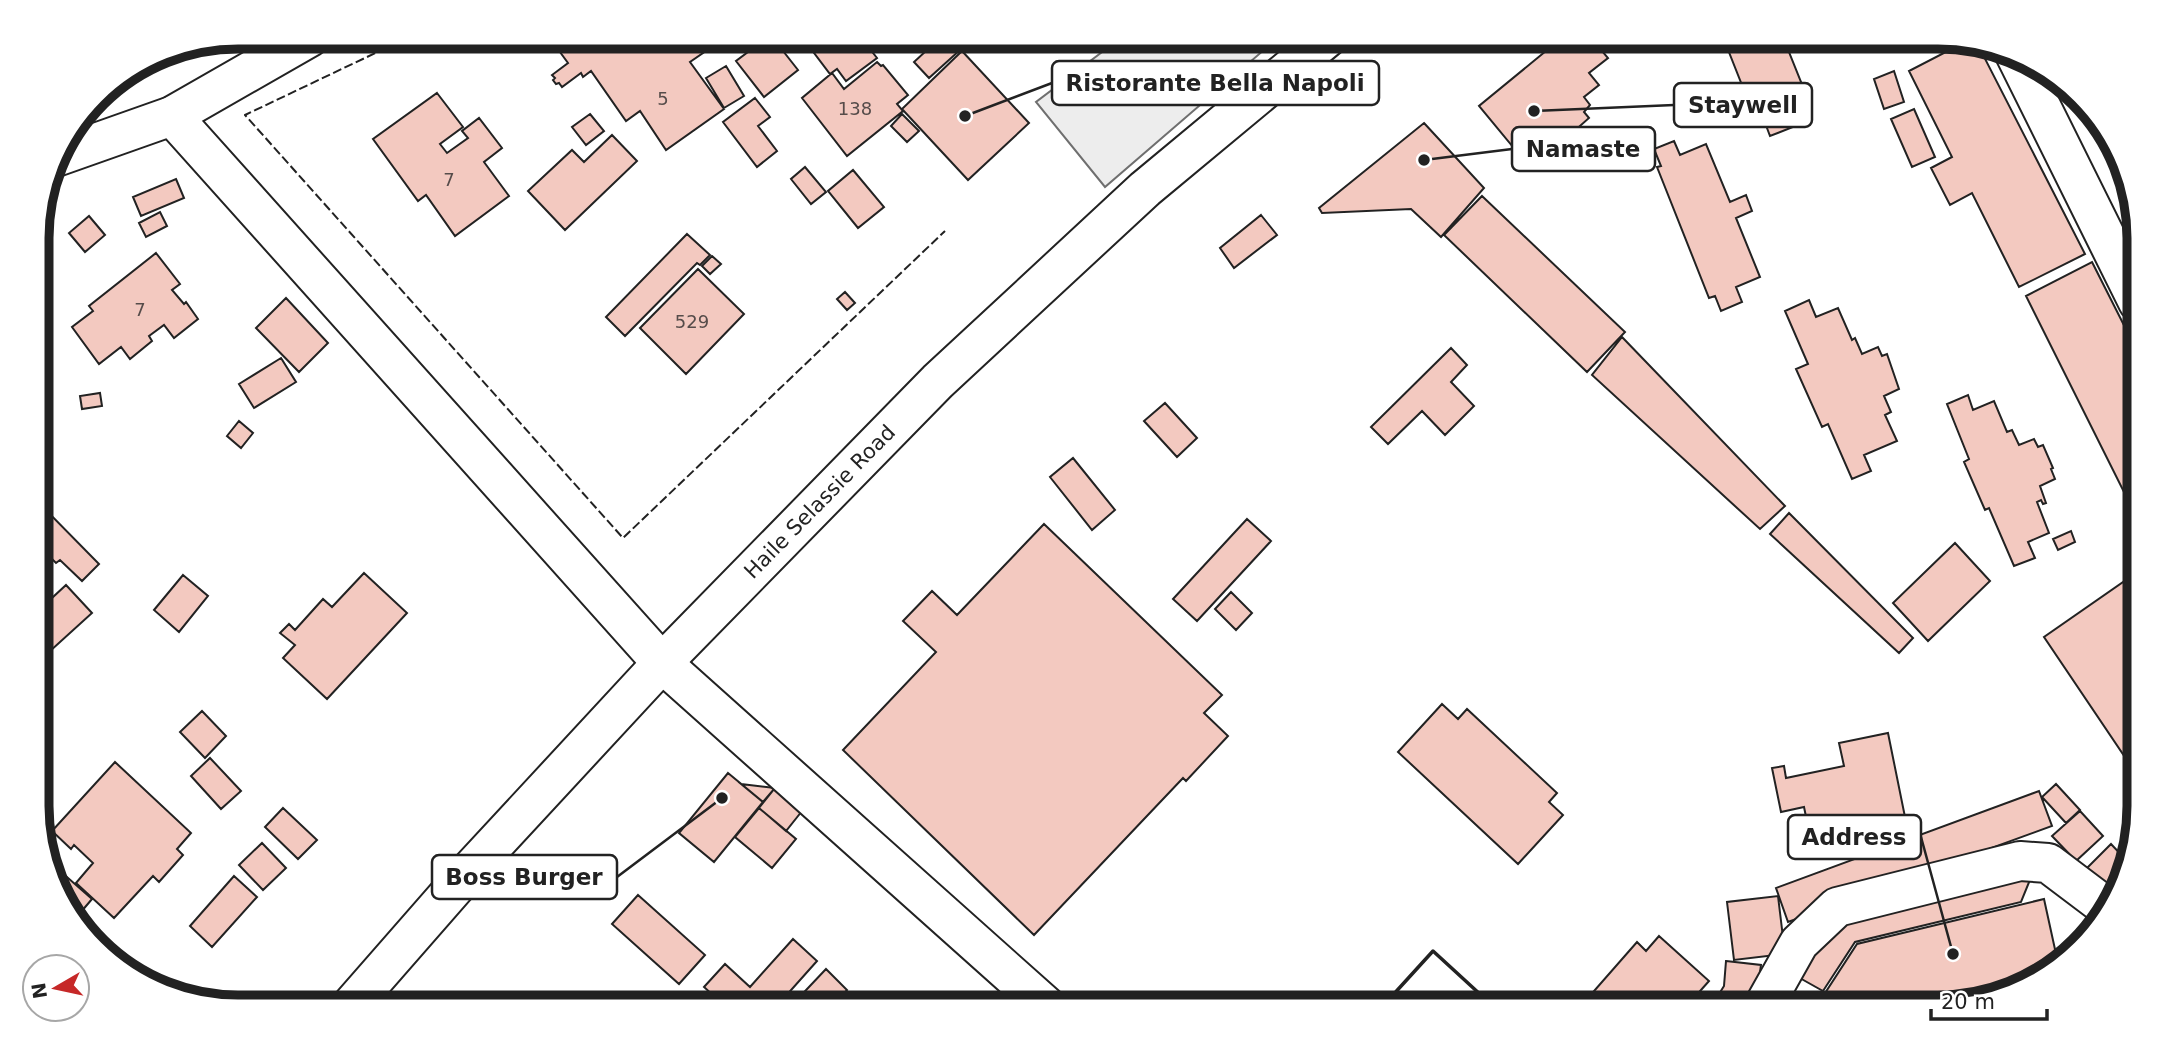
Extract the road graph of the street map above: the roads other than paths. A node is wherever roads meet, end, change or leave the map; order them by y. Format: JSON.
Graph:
{"nodes":[{"id":1,"x":289,"y":49,"type":"edge"},
{"id":2,"x":1314,"y":49,"type":"edge"},
{"id":3,"x":2023,"y":69,"type":"edge"},
{"id":4,"x":172,"y":116,"type":"junction"},
{"id":5,"x":70,"y":152,"type":"edge"},
{"id":6,"x":2127,"y":280,"type":"edge"},
{"id":7,"x":662,"y":663,"type":"junction"},
{"id":8,"x":2100,"y":902,"type":"edge"},
{"id":9,"x":360,"y":995,"type":"edge"},
{"id":10,"x":1034,"y":995,"type":"edge"},
{"id":11,"x":1770,"y":995,"type":"edge"}],
"edges":[{"from":1,"to":4,"type":"street"},
{"from":2,"to":7,"type":"street","name":"Haile Selassie Road"},
{"from":3,"to":6,"type":"street"},
{"from":4,"to":5,"type":"street"},
{"from":4,"to":7,"type":"street"},
{"from":7,"to":9,"type":"street","name":"Haile Selassie Road"},
{"from":7,"to":10,"type":"street"},
{"from":8,"to":11,"type":"street"}]}
